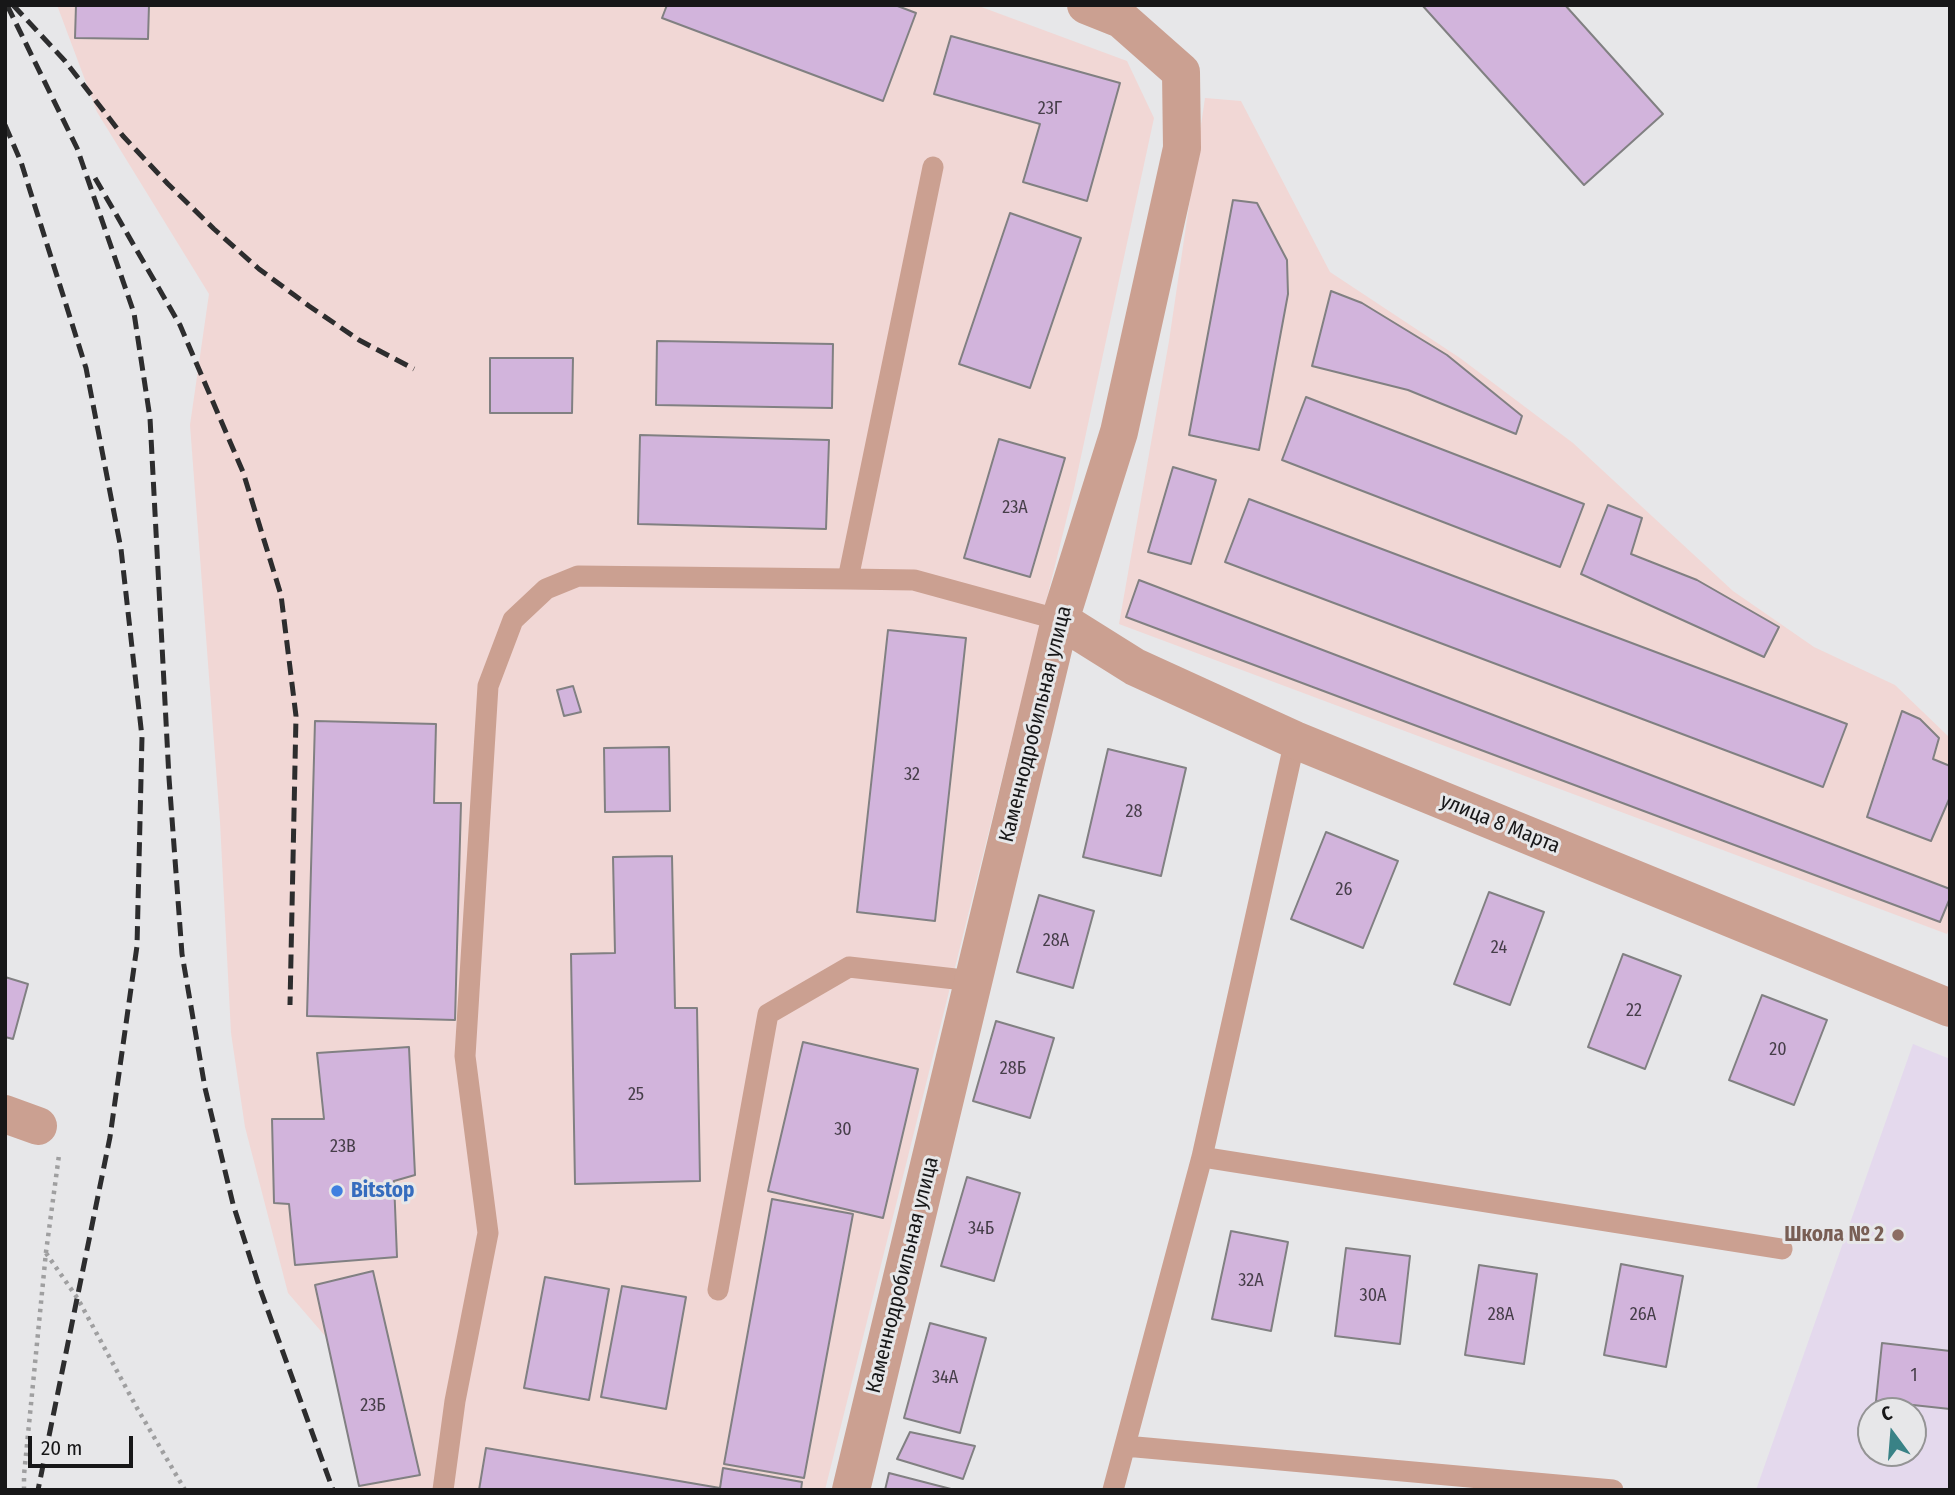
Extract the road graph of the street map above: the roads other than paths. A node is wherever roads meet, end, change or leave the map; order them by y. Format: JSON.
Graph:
{"nodes":[{"id":1,"x":1086,"y":5,"type":"edge"},
{"id":2,"x":933,"y":166,"type":"dead end"},
{"id":3,"x":848,"y":579,"type":"junction"},
{"id":4,"x":1060,"y":620,"type":"junction"},
{"id":5,"x":1295,"y":740,"type":"junction"},
{"id":6,"x":974,"y":981,"type":"junction"},
{"id":7,"x":1950,"y":1008,"type":"edge"},
{"id":8,"x":1202,"y":1157,"type":"junction"},
{"id":9,"x":1782,"y":1248,"type":"dead end"},
{"id":10,"x":718,"y":1290,"type":"dead end"},
{"id":11,"x":1125,"y":1446,"type":"junction"},
{"id":12,"x":443,"y":1490,"type":"edge"},
{"id":13,"x":851,"y":1490,"type":"edge"},
{"id":14,"x":1113,"y":1490,"type":"edge"},
{"id":15,"x":1613,"y":1490,"type":"edge"}],
"edges":[{"from":1,"to":4,"type":"street","name":"Каменнодробильная улица"},
{"from":2,"to":3,"type":"lane"},
{"from":3,"to":4,"type":"lane"},
{"from":3,"to":12,"type":"lane"},
{"from":4,"to":5,"type":"street","name":"улица 8 Марта"},
{"from":4,"to":6,"type":"street","name":"Каменнодробильная улица"},
{"from":5,"to":7,"type":"street","name":"улица 8 Марта"},
{"from":5,"to":8,"type":"lane"},
{"from":6,"to":10,"type":"lane"},
{"from":6,"to":13,"type":"street","name":"Каменнодробильная улица"},
{"from":8,"to":9,"type":"lane"},
{"from":8,"to":11,"type":"lane"},
{"from":11,"to":14,"type":"lane"},
{"from":11,"to":15,"type":"lane"}]}
